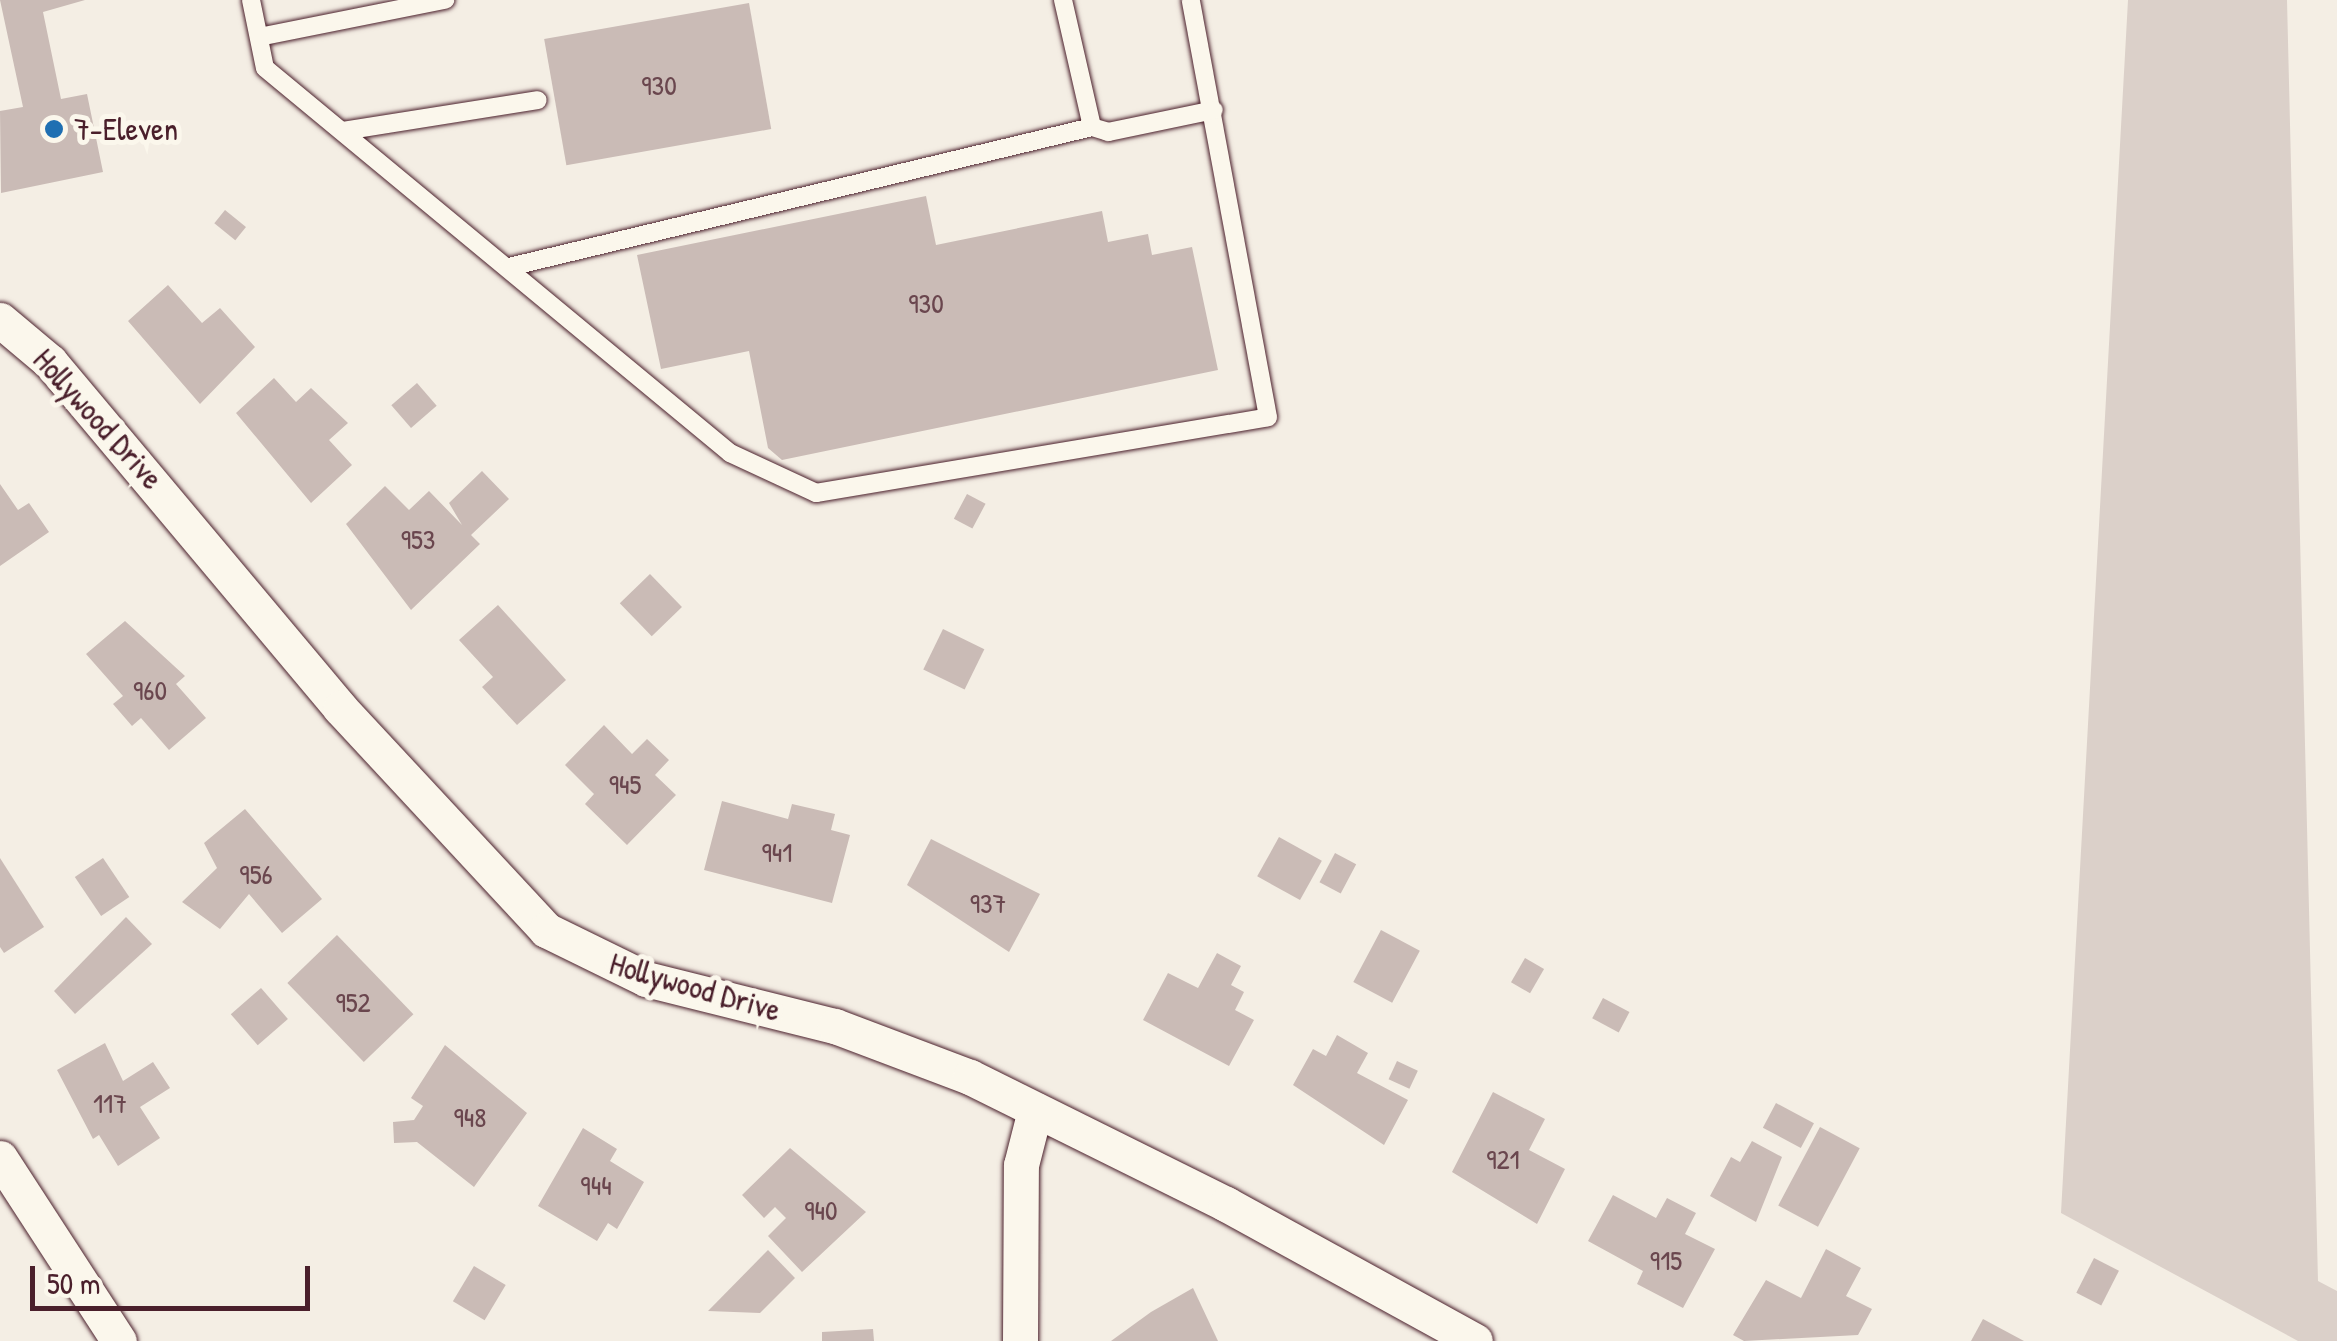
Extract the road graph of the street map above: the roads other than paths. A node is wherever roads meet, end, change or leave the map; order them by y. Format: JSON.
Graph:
{"nodes":[{"id":1,"x":251,"y":0,"type":"edge"},
{"id":2,"x":445,"y":0,"type":"edge"},
{"id":3,"x":1063,"y":0,"type":"edge"},
{"id":4,"x":1191,"y":0,"type":"edge"},
{"id":5,"x":259,"y":38,"type":"junction"},
{"id":6,"x":538,"y":100,"type":"dead end"},
{"id":7,"x":1214,"y":110,"type":"junction"},
{"id":8,"x":1092,"y":127,"type":"junction"},
{"id":9,"x":343,"y":131,"type":"junction"},
{"id":10,"x":509,"y":266,"type":"junction"},
{"id":11,"x":0,"y":320,"type":"edge"},
{"id":12,"x":1035,"y":1110,"type":"junction"},
{"id":13,"x":0,"y":1158,"type":"edge"},
{"id":14,"x":119,"y":1341,"type":"edge"},
{"id":15,"x":1020,"y":1341,"type":"edge"},
{"id":16,"x":1475,"y":1341,"type":"edge"}],
"edges":[{"from":1,"to":5,"type":"lane"},
{"from":2,"to":5,"type":"lane"},
{"from":3,"to":8,"type":"lane"},
{"from":4,"to":7,"type":"lane"},
{"from":5,"to":9,"type":"lane"},
{"from":6,"to":9,"type":"lane"},
{"from":7,"to":8,"type":"lane"},
{"from":7,"to":10,"type":"lane"},
{"from":8,"to":10,"type":"lane"},
{"from":9,"to":10,"type":"lane"},
{"from":11,"to":12,"type":"street","name":"Hollywood Drive"},
{"from":12,"to":15,"type":"street"},
{"from":12,"to":16,"type":"street","name":"Hollywood Drive"},
{"from":13,"to":14,"type":"street"}]}
